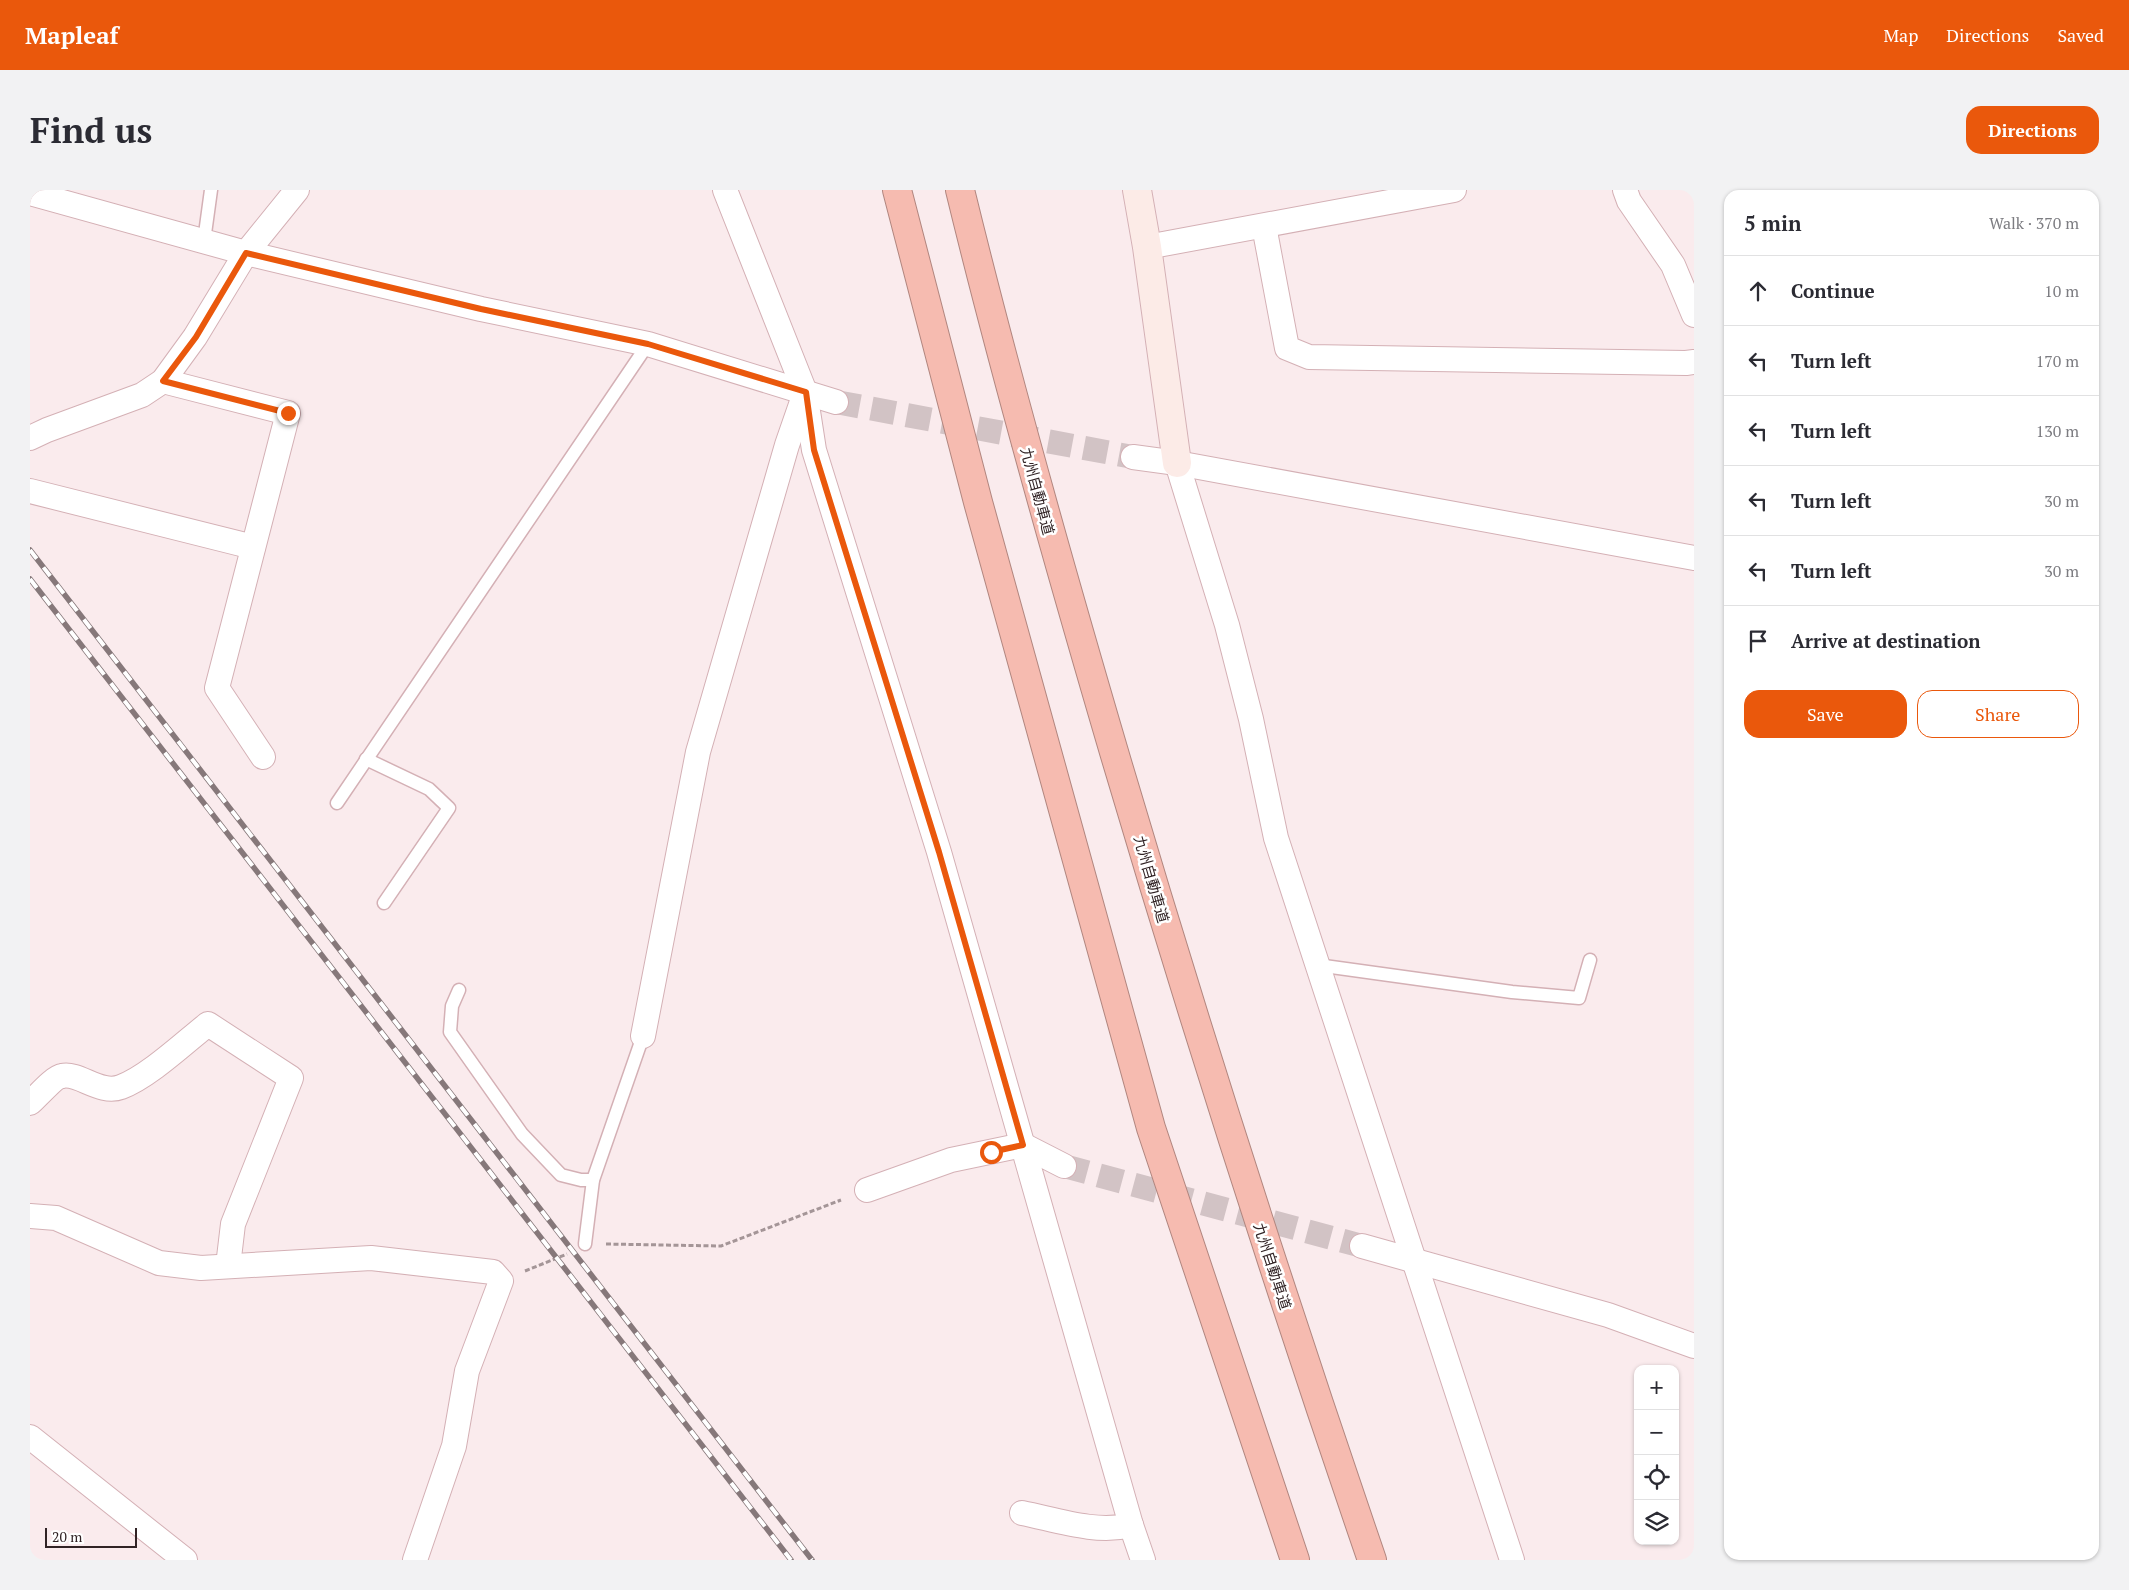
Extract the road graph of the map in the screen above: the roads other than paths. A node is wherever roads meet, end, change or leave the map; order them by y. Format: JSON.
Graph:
{"nodes":[{"id":1,"x":211,"y":190,"type":"edge"},
{"id":2,"x":297,"y":190,"type":"edge"},
{"id":3,"x":725,"y":190,"type":"edge"},
{"id":4,"x":898,"y":190,"type":"edge"},
{"id":5,"x":960,"y":190,"type":"edge"},
{"id":6,"x":1137,"y":190,"type":"edge"},
{"id":7,"x":1454,"y":190,"type":"edge"},
{"id":8,"x":1624,"y":190,"type":"edge"},
{"id":9,"x":30,"y":193,"type":"edge"},
{"id":10,"x":1264,"y":226,"type":"junction"},
{"id":11,"x":204,"y":241,"type":"junction"},
{"id":12,"x":1148,"y":248,"type":"junction"},
{"id":13,"x":246,"y":253,"type":"junction"},
{"id":14,"x":1694,"y":314,"type":"edge"},
{"id":15,"x":648,"y":344,"type":"junction"},
{"id":16,"x":1694,"y":362,"type":"edge"},
{"id":17,"x":163,"y":381,"type":"junction"},
{"id":18,"x":806,"y":392,"type":"junction"},
{"id":19,"x":836,"y":402,"type":"tunnel mouth"},
{"id":20,"x":30,"y":438,"type":"edge"},
{"id":21,"x":1133,"y":457,"type":"tunnel mouth"},
{"id":22,"x":1177,"y":463,"type":"junction"},
{"id":23,"x":30,"y":491,"type":"edge"},
{"id":24,"x":253,"y":547,"type":"junction"},
{"id":25,"x":1684,"y":556,"type":"edge"},
{"id":26,"x":1694,"y":575,"type":"edge"},
{"id":27,"x":262,"y":757,"type":"dead end"},
{"id":28,"x":366,"y":759,"type":"junction"},
{"id":29,"x":337,"y":803,"type":"dead end"},
{"id":30,"x":384,"y":903,"type":"dead end"},
{"id":31,"x":1590,"y":960,"type":"dead end"},
{"id":32,"x":1317,"y":965,"type":"junction"},
{"id":33,"x":459,"y":990,"type":"dead end"},
{"id":34,"x":643,"y":1036,"type":"joint"},
{"id":35,"x":30,"y":1104,"type":"edge"},
{"id":36,"x":1023,"y":1145,"type":"junction"},
{"id":37,"x":1064,"y":1166,"type":"tunnel mouth"},
{"id":38,"x":593,"y":1180,"type":"junction"},
{"id":39,"x":868,"y":1190,"type":"road end"},
{"id":40,"x":30,"y":1216,"type":"edge"},
{"id":41,"x":585,"y":1244,"type":"road end"},
{"id":42,"x":1362,"y":1246,"type":"tunnel mouth"},
{"id":43,"x":1413,"y":1260,"type":"junction"},
{"id":44,"x":228,"y":1266,"type":"junction"},
{"id":45,"x":1694,"y":1346,"type":"edge"},
{"id":46,"x":30,"y":1437,"type":"edge"},
{"id":47,"x":1022,"y":1513,"type":"dead end"},
{"id":48,"x":1131,"y":1525,"type":"junction"},
{"id":49,"x":185,"y":1560,"type":"edge"},
{"id":50,"x":415,"y":1560,"type":"edge"},
{"id":51,"x":1143,"y":1560,"type":"edge"},
{"id":52,"x":1295,"y":1560,"type":"edge"},
{"id":53,"x":1372,"y":1560,"type":"edge"},
{"id":54,"x":1512,"y":1560,"type":"edge"}],
"edges":[{"from":1,"to":11,"type":"lane"},
{"from":2,"to":13,"type":"street"},
{"from":3,"to":18,"type":"street"},
{"from":4,"to":52,"type":"highway"},
{"from":5,"to":53,"type":"highway","name":"九州自動車道"},
{"from":6,"to":12,"type":"street"},
{"from":7,"to":10,"type":"street"},
{"from":8,"to":14,"type":"street"},
{"from":9,"to":11,"type":"street"},
{"from":10,"to":12,"type":"street"},
{"from":10,"to":16,"type":"street"},
{"from":11,"to":13,"type":"street"},
{"from":12,"to":22,"type":"street"},
{"from":13,"to":15,"type":"street"},
{"from":13,"to":17,"type":"street"},
{"from":15,"to":18,"type":"street"},
{"from":15,"to":28,"type":"lane"},
{"from":17,"to":20,"type":"street"},
{"from":17,"to":24,"type":"street"},
{"from":18,"to":19,"type":"street"},
{"from":18,"to":34,"type":"street"},
{"from":18,"to":36,"type":"street"},
{"from":21,"to":22,"type":"street"},
{"from":22,"to":25,"type":"street"},
{"from":22,"to":32,"type":"street"},
{"from":23,"to":24,"type":"street"},
{"from":24,"to":27,"type":"street"},
{"from":25,"to":26,"type":"street"},
{"from":28,"to":29,"type":"lane"},
{"from":28,"to":30,"type":"lane"},
{"from":31,"to":32,"type":"lane"},
{"from":32,"to":43,"type":"street"},
{"from":33,"to":38,"type":"lane"},
{"from":34,"to":38,"type":"lane"},
{"from":35,"to":44,"type":"street"},
{"from":36,"to":37,"type":"street"},
{"from":36,"to":39,"type":"street"},
{"from":36,"to":48,"type":"street"},
{"from":38,"to":41,"type":"lane"},
{"from":40,"to":44,"type":"street"},
{"from":42,"to":43,"type":"street"},
{"from":43,"to":45,"type":"street"},
{"from":43,"to":54,"type":"street"},
{"from":44,"to":50,"type":"street"},
{"from":46,"to":49,"type":"street"},
{"from":47,"to":48,"type":"street"},
{"from":48,"to":51,"type":"street"}]}
